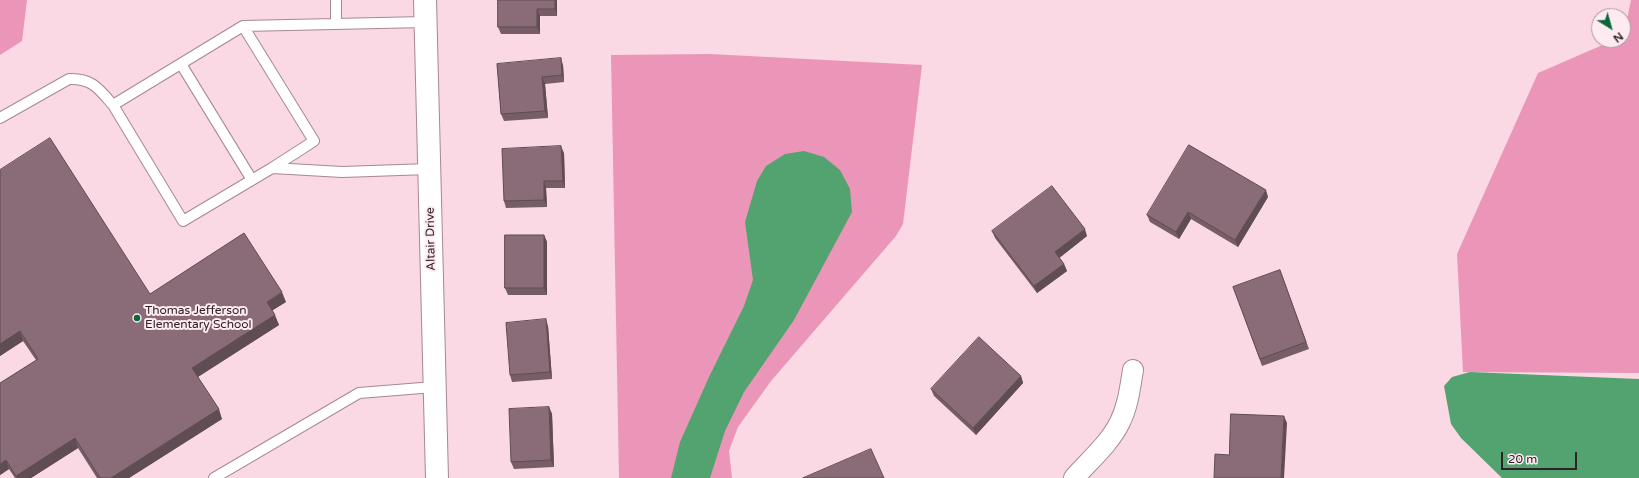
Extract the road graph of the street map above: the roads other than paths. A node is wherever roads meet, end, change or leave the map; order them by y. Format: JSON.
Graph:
{"nodes":[{"id":1,"x":336,"y":0,"type":"edge"},
{"id":2,"x":425,"y":0,"type":"edge"},
{"id":3,"x":425,"y":22,"type":"junction"},
{"id":4,"x":336,"y":24,"type":"junction"},
{"id":5,"x":243,"y":26,"type":"junction"},
{"id":6,"x":181,"y":64,"type":"junction"},
{"id":7,"x":113,"y":105,"type":"junction"},
{"id":8,"x":0,"y":118,"type":"edge"},
{"id":9,"x":272,"y":168,"type":"junction"},
{"id":10,"x":429,"y":169,"type":"junction"},
{"id":11,"x":252,"y":180,"type":"junction"},
{"id":12,"x":1134,"y":370,"type":"dead end"},
{"id":13,"x":434,"y":387,"type":"junction"},
{"id":14,"x":214,"y":478,"type":"edge"},
{"id":15,"x":437,"y":478,"type":"edge"},
{"id":16,"x":1074,"y":478,"type":"edge"}],
"edges":[{"from":1,"to":4,"type":"lane"},
{"from":2,"to":3,"type":"street","name":"Altair Drive"},
{"from":3,"to":4,"type":"lane"},
{"from":3,"to":10,"type":"street","name":"Altair Drive"},
{"from":4,"to":5,"type":"lane"},
{"from":5,"to":6,"type":"lane"},
{"from":5,"to":9,"type":"lane"},
{"from":6,"to":7,"type":"lane"},
{"from":6,"to":11,"type":"lane"},
{"from":7,"to":8,"type":"lane"},
{"from":7,"to":11,"type":"lane"},
{"from":9,"to":10,"type":"lane"},
{"from":9,"to":11,"type":"lane"},
{"from":10,"to":13,"type":"street","name":"Altair Drive"},
{"from":12,"to":16,"type":"street"},
{"from":13,"to":14,"type":"lane"},
{"from":13,"to":15,"type":"street","name":"Altair Drive"}]}
